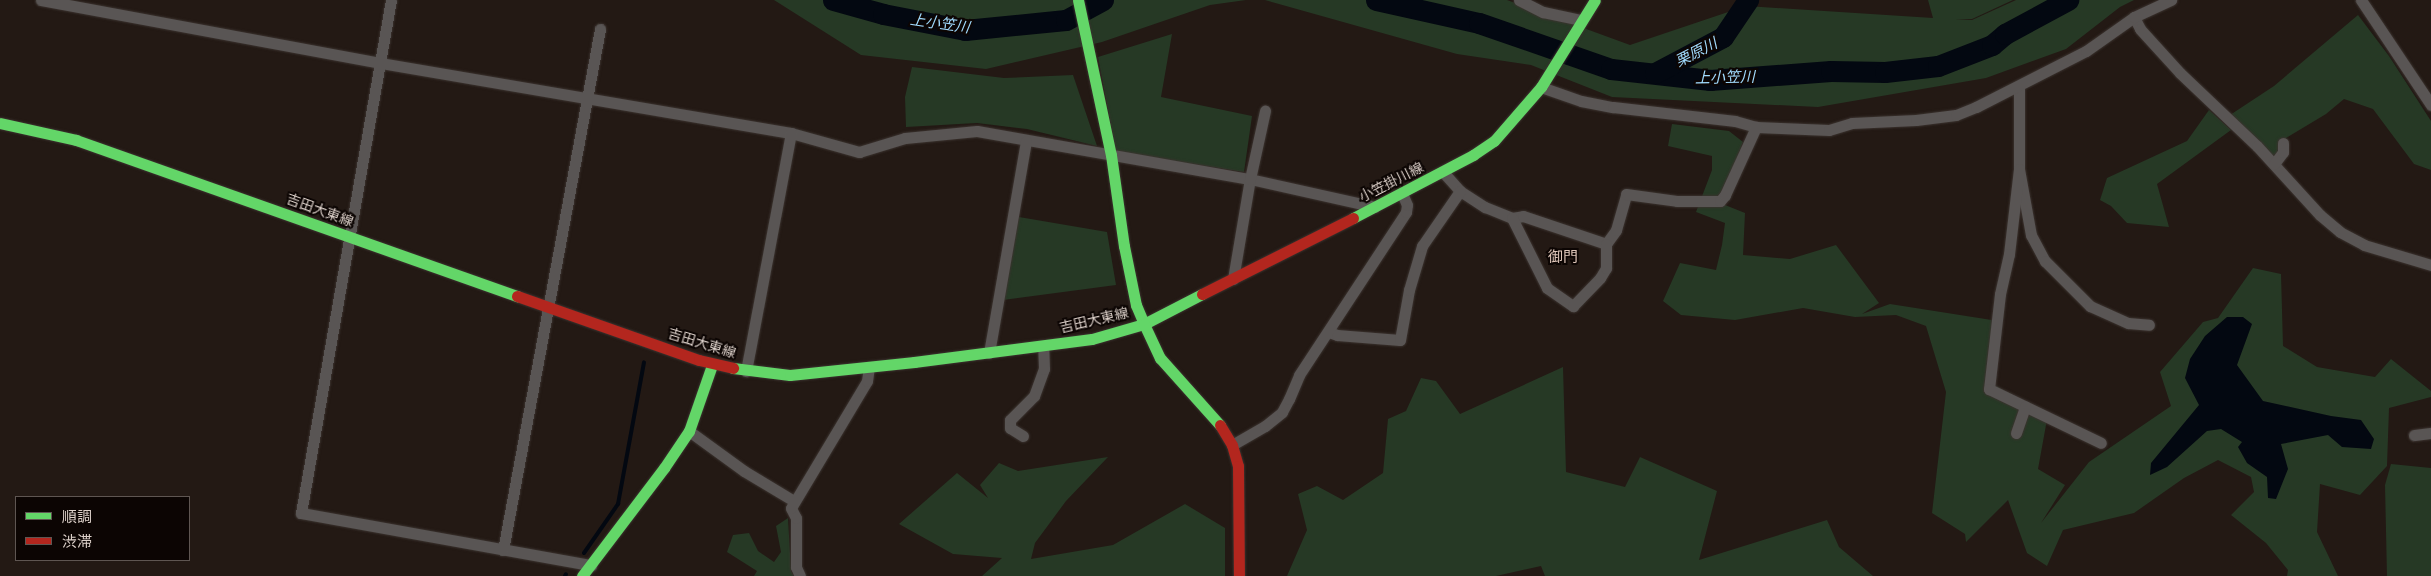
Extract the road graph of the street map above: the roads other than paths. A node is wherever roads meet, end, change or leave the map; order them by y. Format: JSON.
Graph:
{"nodes":[{"id":1,"x":41,"y":0,"type":"edge"},
{"id":2,"x":391,"y":0,"type":"edge"},
{"id":3,"x":1078,"y":0,"type":"edge"},
{"id":4,"x":1519,"y":0,"type":"edge"},
{"id":5,"x":1595,"y":0,"type":"edge"},
{"id":6,"x":2171,"y":0,"type":"edge"},
{"id":7,"x":2361,"y":0,"type":"edge"},
{"id":8,"x":2134,"y":17,"type":"junction"},
{"id":9,"x":1578,"y":24,"type":"junction"},
{"id":10,"x":600,"y":29,"type":"dead end"},
{"id":11,"x":381,"y":63,"type":"junction"},
{"id":12,"x":1544,"y":83,"type":"junction"},
{"id":13,"x":2019,"y":86,"type":"junction"},
{"id":14,"x":586,"y":98,"type":"junction"},
{"id":15,"x":2431,"y":105,"type":"edge"},
{"id":16,"x":1265,"y":111,"type":"dead end"},
{"id":17,"x":0,"y":123,"type":"edge"},
{"id":18,"x":1756,"y":128,"type":"junction"},
{"id":19,"x":791,"y":133,"type":"junction"},
{"id":20,"x":1026,"y":141,"type":"junction"},
{"id":21,"x":2283,"y":143,"type":"dead end"},
{"id":22,"x":1111,"y":155,"type":"junction"},
{"id":23,"x":2274,"y":164,"type":"junction"},
{"id":24,"x":2019,"y":169,"type":"junction"},
{"id":25,"x":1443,"y":172,"type":"junction"},
{"id":26,"x":1250,"y":179,"type":"junction"},
{"id":27,"x":1460,"y":191,"type":"junction"},
{"id":28,"x":1402,"y":193,"type":"junction"},
{"id":29,"x":1375,"y":207,"type":"junction"},
{"id":30,"x":1512,"y":218,"type":"junction"},
{"id":31,"x":349,"y":236,"type":"junction"},
{"id":32,"x":1606,"y":244,"type":"junction"},
{"id":33,"x":2431,"y":266,"type":"edge"},
{"id":34,"x":1233,"y":279,"type":"junction"},
{"id":35,"x":548,"y":306,"type":"junction"},
{"id":36,"x":1144,"y":324,"type":"junction"},
{"id":37,"x":2149,"y":325,"type":"dead end"},
{"id":38,"x":1329,"y":332,"type":"junction"},
{"id":39,"x":1043,"y":346,"type":"junction"},
{"id":40,"x":989,"y":353,"type":"junction"},
{"id":41,"x":712,"y":364,"type":"junction"},
{"id":42,"x":869,"y":366,"type":"junction"},
{"id":43,"x":746,"y":371,"type":"junction"},
{"id":44,"x":2025,"y":407,"type":"junction"},
{"id":45,"x":689,"y":431,"type":"junction"},
{"id":46,"x":2016,"y":433,"type":"dead end"},
{"id":47,"x":2431,"y":433,"type":"edge"},
{"id":48,"x":2414,"y":435,"type":"dead end"},
{"id":49,"x":1023,"y":436,"type":"dead end"},
{"id":50,"x":2101,"y":443,"type":"dead end"},
{"id":51,"x":1232,"y":445,"type":"junction"},
{"id":52,"x":794,"y":501,"type":"junction"},
{"id":53,"x":503,"y":550,"type":"junction"},
{"id":54,"x":591,"y":565,"type":"junction"},
{"id":55,"x":582,"y":576,"type":"edge"},
{"id":56,"x":800,"y":576,"type":"edge"},
{"id":57,"x":1240,"y":576,"type":"edge"}],
"edges":[{"from":1,"to":11,"type":"street"},
{"from":2,"to":11,"type":"street"},
{"from":3,"to":22,"type":"main road"},
{"from":4,"to":9,"type":"street"},
{"from":5,"to":9,"type":"main road","name":"小笠掛川線"},
{"from":6,"to":8,"type":"street"},
{"from":7,"to":15,"type":"street"},
{"from":8,"to":13,"type":"street"},
{"from":8,"to":23,"type":"street"},
{"from":9,"to":12,"type":"main road","name":"小笠掛川線"},
{"from":10,"to":14,"type":"street"},
{"from":11,"to":14,"type":"street"},
{"from":11,"to":31,"type":"street"},
{"from":12,"to":18,"type":"street"},
{"from":12,"to":25,"type":"main road","name":"小笠掛川線"},
{"from":13,"to":18,"type":"street"},
{"from":13,"to":24,"type":"street"},
{"from":14,"to":19,"type":"street"},
{"from":14,"to":35,"type":"street"},
{"from":16,"to":26,"type":"street"},
{"from":17,"to":31,"type":"main road","name":"吉田大東線"},
{"from":18,"to":32,"type":"street"},
{"from":19,"to":20,"type":"street"},
{"from":19,"to":43,"type":"street"},
{"from":20,"to":22,"type":"street"},
{"from":20,"to":40,"type":"street"},
{"from":21,"to":23,"type":"street"},
{"from":22,"to":26,"type":"street"},
{"from":22,"to":36,"type":"main road"},
{"from":23,"to":33,"type":"street"},
{"from":24,"to":37,"type":"street"},
{"from":24,"to":44,"type":"street"},
{"from":25,"to":27,"type":"street"},
{"from":25,"to":28,"type":"main road","name":"小笠掛川線"},
{"from":26,"to":29,"type":"street"},
{"from":26,"to":34,"type":"street"},
{"from":27,"to":30,"type":"street"},
{"from":27,"to":38,"type":"street"},
{"from":28,"to":29,"type":"main road","name":"小笠掛川線"},
{"from":28,"to":38,"type":"street"},
{"from":29,"to":34,"type":"main road","name":"小笠掛川線"},
{"from":30,"to":32,"type":"street"},
{"from":30,"to":32,"type":"street"},
{"from":31,"to":35,"type":"main road","name":"吉田大東線"},
{"from":31,"to":53,"type":"street"},
{"from":34,"to":36,"type":"main road","name":"小笠掛川線"},
{"from":35,"to":41,"type":"main road","name":"吉田大東線"},
{"from":35,"to":53,"type":"street"},
{"from":36,"to":39,"type":"main road","name":"吉田大東線"},
{"from":36,"to":51,"type":"main road","name":"吉田大東線"},
{"from":38,"to":51,"type":"street"},
{"from":39,"to":40,"type":"main road","name":"吉田大東線"},
{"from":39,"to":49,"type":"street"},
{"from":40,"to":42,"type":"main road","name":"吉田大東線"},
{"from":41,"to":43,"type":"main road","name":"吉田大東線"},
{"from":41,"to":45,"type":"main road"},
{"from":42,"to":43,"type":"main road","name":"吉田大東線"},
{"from":42,"to":52,"type":"street"},
{"from":44,"to":46,"type":"street"},
{"from":44,"to":50,"type":"street"},
{"from":45,"to":52,"type":"street"},
{"from":45,"to":54,"type":"main road"},
{"from":47,"to":48,"type":"street"},
{"from":51,"to":57,"type":"main road","name":"吉田大東線"},
{"from":52,"to":56,"type":"street"},
{"from":53,"to":54,"type":"street"},
{"from":54,"to":55,"type":"main road"}]}
